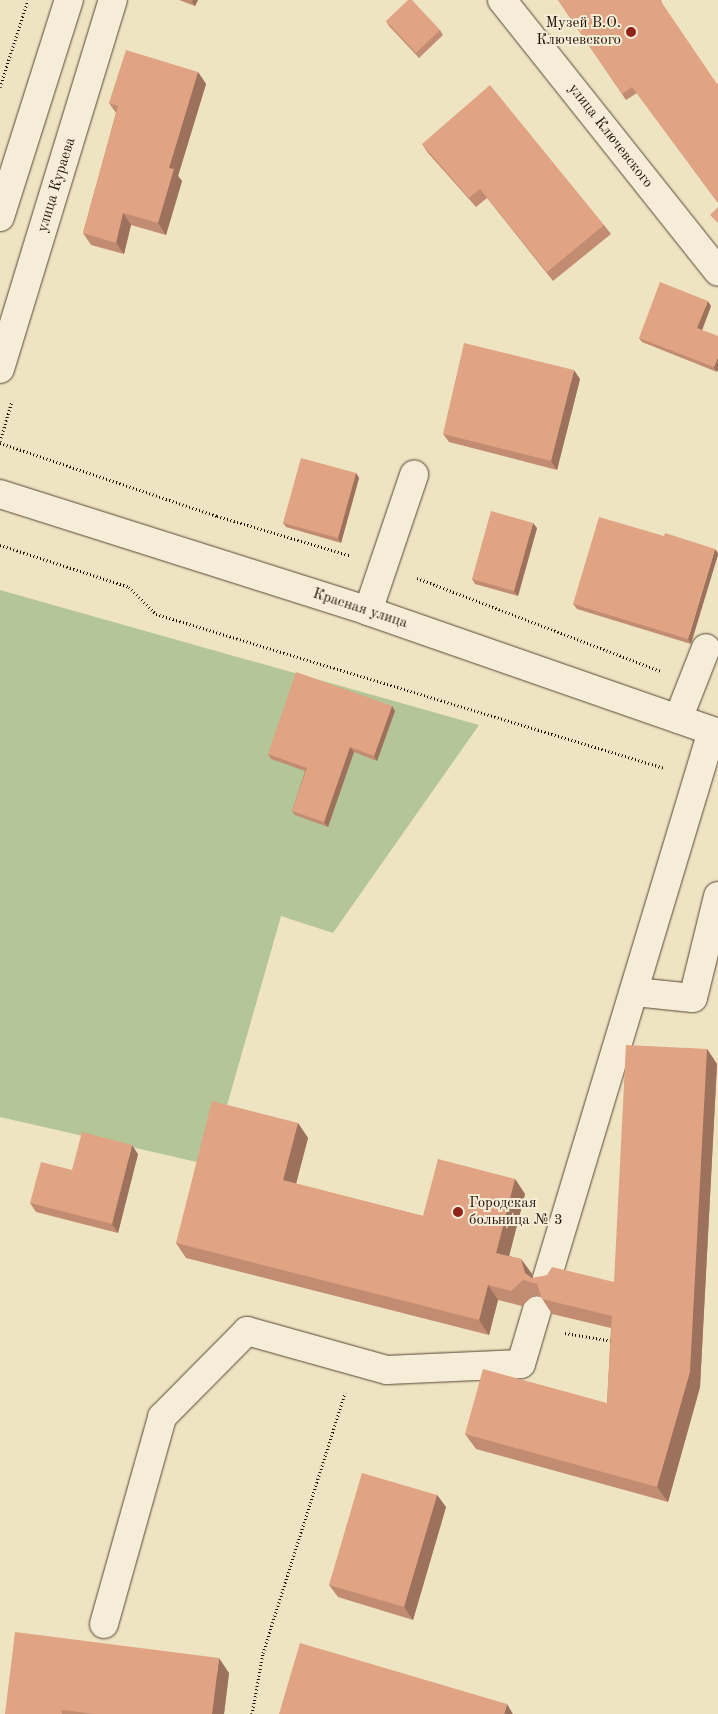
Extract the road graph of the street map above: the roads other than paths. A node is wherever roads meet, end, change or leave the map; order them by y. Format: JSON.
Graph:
{"nodes":[{"id":1,"x":69,"y":0,"type":"edge"},
{"id":2,"x":113,"y":0,"type":"edge"},
{"id":3,"x":502,"y":0,"type":"edge"},
{"id":4,"x":0,"y":216,"type":"edge"},
{"id":5,"x":718,"y":272,"type":"edge"},
{"id":6,"x":0,"y":369,"type":"edge"},
{"id":7,"x":414,"y":475,"type":"dead end"},
{"id":8,"x":0,"y":494,"type":"edge"},
{"id":9,"x":368,"y":611,"type":"junction"},
{"id":10,"x":706,"y":648,"type":"dead end"},
{"id":11,"x":678,"y":719,"type":"junction"},
{"id":12,"x":715,"y":732,"type":"edge"},
{"id":13,"x":718,"y":896,"type":"edge"},
{"id":14,"x":635,"y":992,"type":"junction"},
{"id":15,"x":547,"y":1278,"type":"edge"},
{"id":16,"x":535,"y":1319,"type":"road end"},
{"id":17,"x":104,"y":1624,"type":"dead end"}],
"edges":[{"from":1,"to":4,"type":"street"},
{"from":2,"to":6,"type":"street","name":"улица Кураева"},
{"from":3,"to":5,"type":"street","name":"улица Ключевского"},
{"from":7,"to":9,"type":"street"},
{"from":8,"to":9,"type":"street","name":"Красная улица"},
{"from":9,"to":11,"type":"street","name":"Красная улица"},
{"from":10,"to":11,"type":"street"},
{"from":11,"to":12,"type":"street","name":"Красная улица"},
{"from":12,"to":14,"type":"street"},
{"from":13,"to":14,"type":"street"},
{"from":14,"to":15,"type":"street"},
{"from":16,"to":17,"type":"street"}]}
